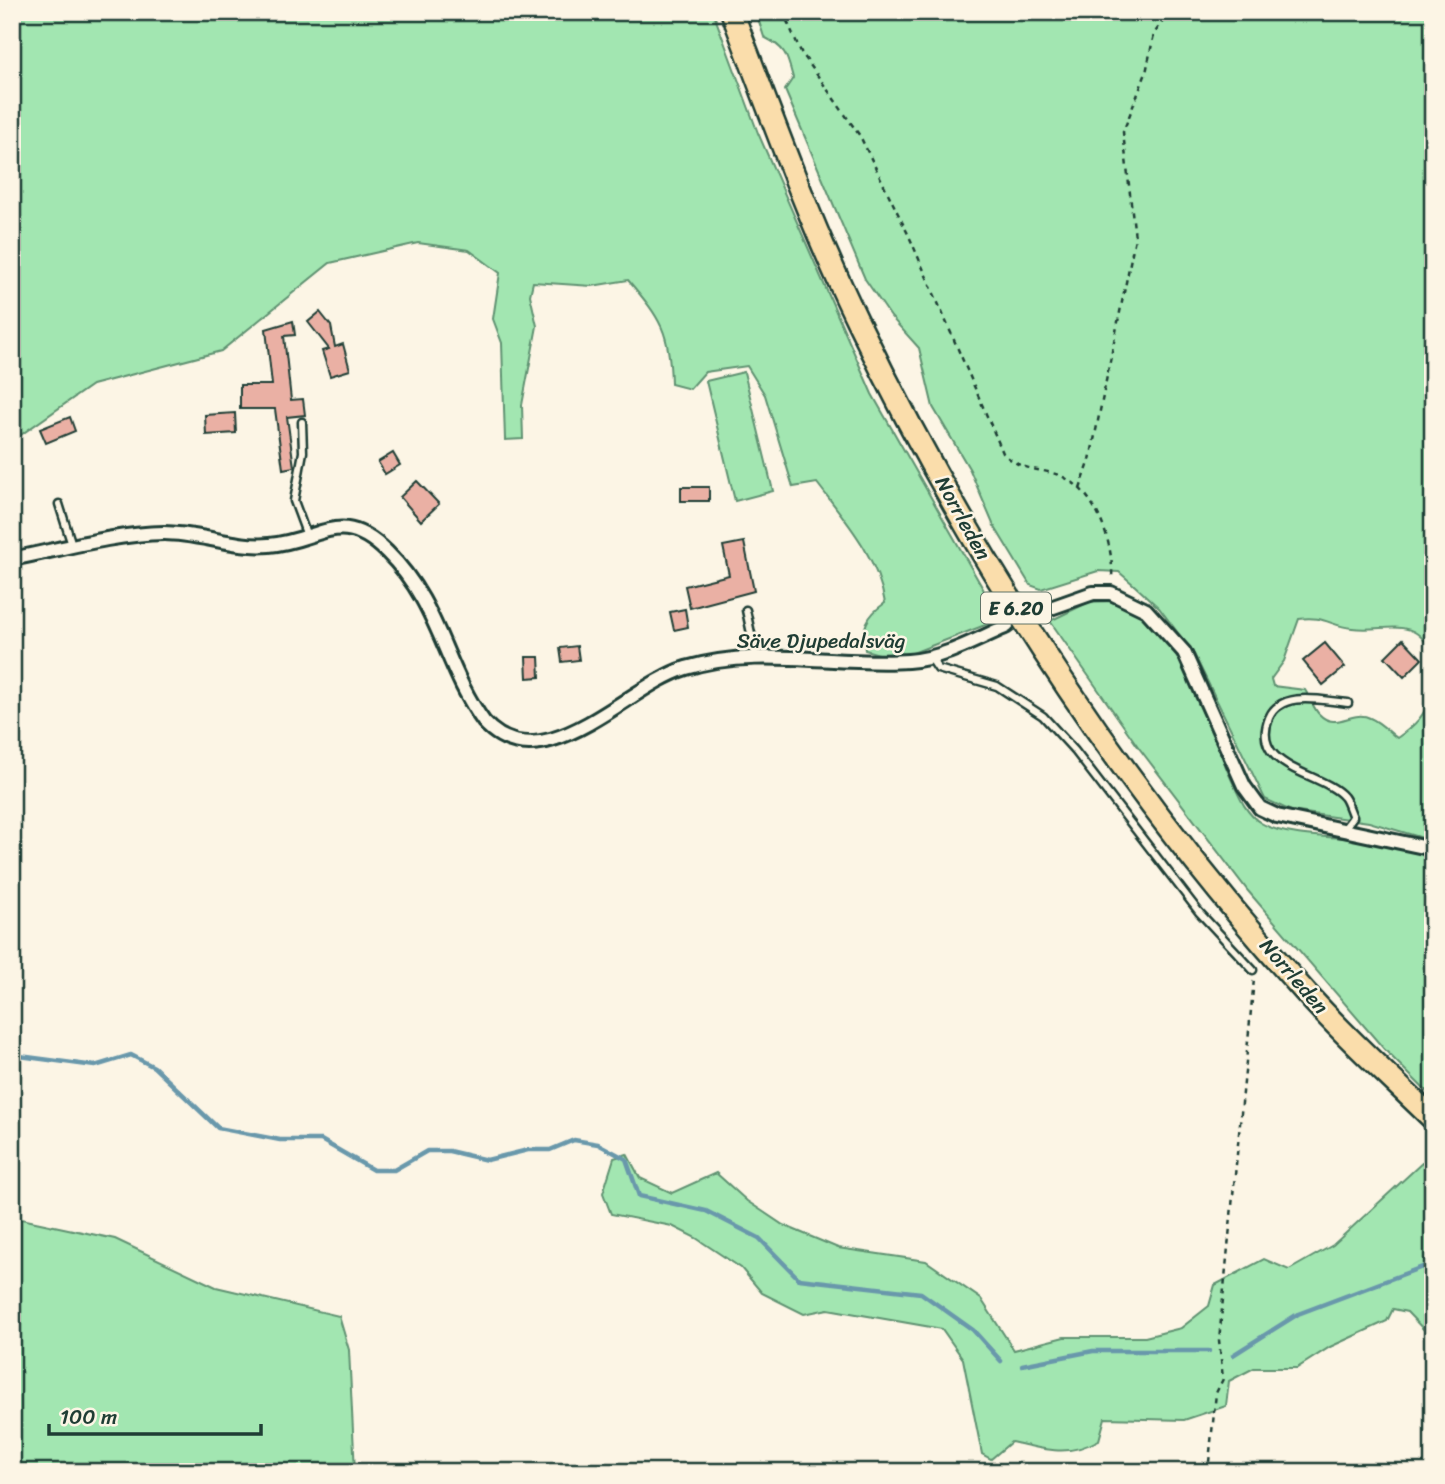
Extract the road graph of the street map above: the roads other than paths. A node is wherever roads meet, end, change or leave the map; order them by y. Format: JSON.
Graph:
{"nodes":[{"id":1,"x":732,"y":12,"type":"edge"},
{"id":2,"x":302,"y":422,"type":"dead end"},
{"id":3,"x":59,"y":504,"type":"dead end"},
{"id":4,"x":307,"y":537,"type":"junction"},
{"id":5,"x":73,"y":547,"type":"junction"},
{"id":6,"x":12,"y":559,"type":"edge"},
{"id":7,"x":746,"y":610,"type":"dead end"},
{"id":8,"x":1042,"y":611,"type":"dead end"},
{"id":9,"x":1007,"y":626,"type":"dead end"},
{"id":10,"x":756,"y":657,"type":"junction"},
{"id":11,"x":930,"y":657,"type":"junction"},
{"id":12,"x":1348,"y":703,"type":"dead end"},
{"id":13,"x":1342,"y":831,"type":"junction"},
{"id":14,"x":1433,"y":849,"type":"edge"},
{"id":15,"x":1253,"y":971,"type":"road end"},
{"id":16,"x":1433,"y":1119,"type":"edge"}],
"edges":[{"from":1,"to":16,"type":"highway","name":"Norrleden","number":"E 6.20"},
{"from":2,"to":4,"type":"lane"},
{"from":3,"to":5,"type":"lane"},
{"from":4,"to":5,"type":"street","name":"Säve Djupedalsväg"},
{"from":4,"to":10,"type":"street","name":"Säve Djupedalsväg"},
{"from":5,"to":6,"type":"street","name":"Säve Djupedalsväg"},
{"from":7,"to":10,"type":"lane"},
{"from":8,"to":13,"type":"street"},
{"from":9,"to":11,"type":"street","name":"Säve Djupedalsväg"},
{"from":10,"to":11,"type":"street","name":"Säve Djupedalsväg"},
{"from":11,"to":15,"type":"lane"},
{"from":12,"to":13,"type":"lane"},
{"from":13,"to":14,"type":"street"}]}
